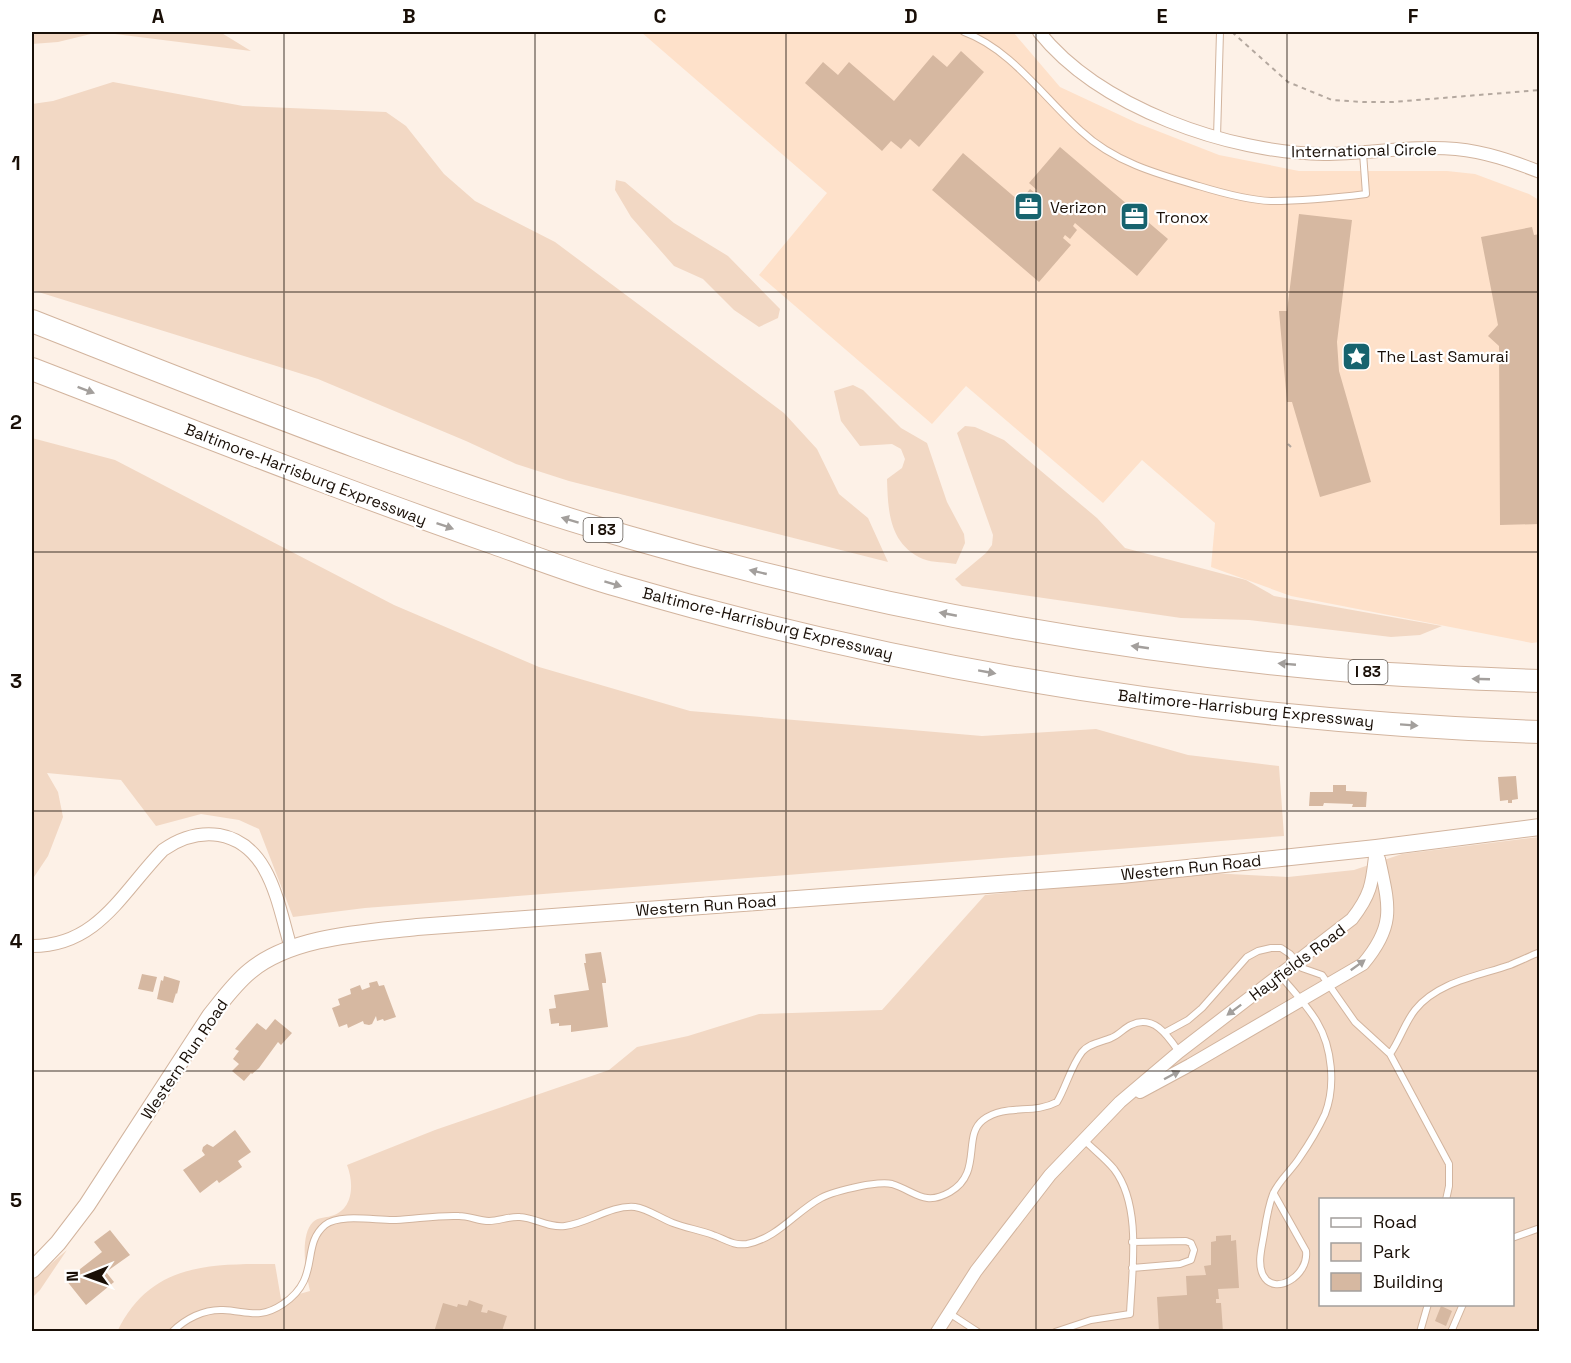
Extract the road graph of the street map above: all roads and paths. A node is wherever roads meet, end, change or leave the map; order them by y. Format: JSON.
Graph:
{"nodes":[{"id":1,"x":964,"y":32,"type":"edge"},
{"id":2,"x":1040,"y":32,"type":"edge"},
{"id":3,"x":1220,"y":32,"type":"edge"},
{"id":4,"x":1232,"y":32,"type":"edge"},
{"id":5,"x":1539,"y":90,"type":"edge"},
{"id":6,"x":1217,"y":137,"type":"junction"},
{"id":7,"x":1363,"y":153,"type":"junction"},
{"id":8,"x":1539,"y":171,"type":"edge"},
{"id":9,"x":32,"y":321,"type":"edge"},
{"id":10,"x":32,"y":369,"type":"edge"},
{"id":11,"x":1288,"y":444,"type":"dead end"},
{"id":12,"x":1291,"y":447,"type":"dead end"},
{"id":13,"x":1539,"y":681,"type":"edge"},
{"id":14,"x":1539,"y":732,"type":"edge"},
{"id":15,"x":1539,"y":827,"type":"edge"},
{"id":16,"x":1376,"y":848,"type":"junction"},
{"id":17,"x":32,"y":946,"type":"edge"},
{"id":18,"x":291,"y":948,"type":"junction"},
{"id":19,"x":1539,"y":952,"type":"edge"},
{"id":20,"x":1297,"y":962,"type":"junction"},
{"id":21,"x":1280,"y":975,"type":"junction"},
{"id":22,"x":1329,"y":983,"type":"junction"},
{"id":23,"x":1300,"y":1001,"type":"junction"},
{"id":24,"x":1166,"y":1032,"type":"junction"},
{"id":25,"x":1179,"y":1052,"type":"junction"},
{"id":26,"x":1390,"y":1054,"type":"junction"},
{"id":27,"x":1120,"y":1102,"type":"junction"},
{"id":28,"x":1083,"y":1139,"type":"junction"},
{"id":29,"x":1274,"y":1194,"type":"junction"},
{"id":30,"x":1446,"y":1198,"type":"edge"},
{"id":31,"x":1539,"y":1228,"type":"edge"},
{"id":32,"x":1514,"y":1237,"type":"edge"},
{"id":33,"x":1132,"y":1242,"type":"junction"},
{"id":34,"x":1132,"y":1268,"type":"junction"},
{"id":35,"x":32,"y":1270,"type":"edge"},
{"id":36,"x":1428,"y":1306,"type":"edge"},
{"id":37,"x":1463,"y":1306,"type":"edge"},
{"id":38,"x":948,"y":1313,"type":"junction"},
{"id":39,"x":172,"y":1332,"type":"edge"},
{"id":40,"x":938,"y":1332,"type":"edge"},
{"id":41,"x":978,"y":1332,"type":"edge"},
{"id":42,"x":1055,"y":1332,"type":"edge"},
{"id":43,"x":1420,"y":1332,"type":"edge"},
{"id":44,"x":1451,"y":1332,"type":"edge"}],
"edges":[{"from":1,"to":7,"type":"lane"},
{"from":2,"to":6,"type":"street","name":"International Circle"},
{"from":3,"to":6,"type":"lane"},
{"from":4,"to":5,"type":"path"},
{"from":6,"to":7,"type":"street","name":"International Circle"},
{"from":7,"to":8,"type":"street","name":"International Circle"},
{"from":13,"to":9,"type":"highway","number":"I 83","one_way":true},
{"from":10,"to":14,"type":"highway","name":"Baltimore-Harrisburg Expressway","one_way":true},
{"from":11,"to":12,"type":"path"},
{"from":15,"to":16,"type":"street","name":"Western Run Road"},
{"from":16,"to":18,"type":"street","name":"Western Run Road"},
{"from":16,"to":20,"type":"street","name":"Hayfields Road"},
{"from":22,"to":16,"type":"street","name":"Hayfields Road","one_way":true},
{"from":17,"to":18,"type":"street"},
{"from":18,"to":35,"type":"street","name":"Western Run Road"},
{"from":19,"to":26,"type":"lane"},
{"from":20,"to":21,"type":"street","name":"Hayfields Road"},
{"from":20,"to":22,"type":"lane"},
{"from":20,"to":24,"type":"lane"},
{"from":21,"to":23,"type":"lane"},
{"from":21,"to":25,"type":"street","name":"Hayfields Road","one_way":true},
{"from":22,"to":23,"type":"street","name":"Hayfields Road"},
{"from":22,"to":26,"type":"lane"},
{"from":27,"to":23,"type":"street","name":"Hayfields Road","one_way":true},
{"from":23,"to":29,"type":"lane"},
{"from":24,"to":25,"type":"lane"},
{"from":24,"to":39,"type":"lane"},
{"from":25,"to":27,"type":"street","name":"Hayfields Road"},
{"from":26,"to":30,"type":"lane"},
{"from":27,"to":28,"type":"street","name":"Hayfields Road"},
{"from":28,"to":33,"type":"lane"},
{"from":28,"to":38,"type":"street","name":"Hayfields Road"},
{"from":29,"to":29,"type":"lane"},
{"from":31,"to":32,"type":"lane"},
{"from":33,"to":34,"type":"lane"},
{"from":33,"to":34,"type":"lane"},
{"from":34,"to":42,"type":"lane"},
{"from":36,"to":43,"type":"lane"},
{"from":37,"to":44,"type":"lane"},
{"from":38,"to":40,"type":"street","name":"Hayfields Road"},
{"from":38,"to":41,"type":"lane"}]}
